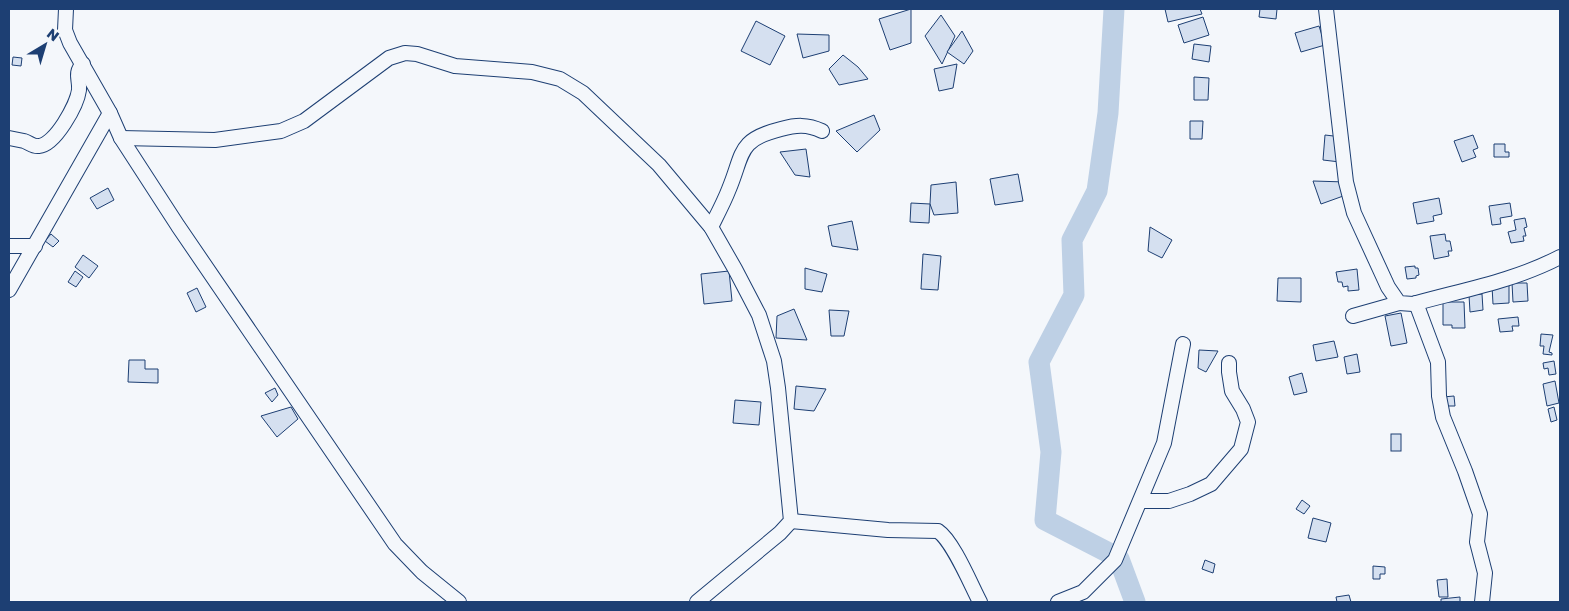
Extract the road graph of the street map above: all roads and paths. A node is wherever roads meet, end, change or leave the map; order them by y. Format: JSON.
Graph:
{"nodes":[{"id":1,"x":66,"y":9,"type":"edge"},
{"id":2,"x":1326,"y":9,"type":"edge"},
{"id":3,"x":82,"y":64,"type":"junction"},
{"id":4,"x":110,"y":113,"type":"junction"},
{"id":5,"x":822,"y":131,"type":"dead end"},
{"id":6,"x":9,"y":138,"type":"edge"},
{"id":7,"x":121,"y":138,"type":"junction"},
{"id":8,"x":711,"y":227,"type":"junction"},
{"id":9,"x":9,"y":246,"type":"edge"},
{"id":10,"x":35,"y":246,"type":"junction"},
{"id":11,"x":1560,"y":257,"type":"edge"},
{"id":12,"x":9,"y":290,"type":"edge"},
{"id":13,"x":1399,"y":303,"type":"junction"},
{"id":14,"x":1416,"y":303,"type":"junction"},
{"id":15,"x":1353,"y":316,"type":"dead end"},
{"id":16,"x":1183,"y":344,"type":"dead end"},
{"id":17,"x":1229,"y":363,"type":"dead end"},
{"id":18,"x":1141,"y":501,"type":"junction"},
{"id":19,"x":791,"y":522,"type":"junction"},
{"id":20,"x":460,"y":602,"type":"edge"},
{"id":21,"x":697,"y":602,"type":"edge"},
{"id":22,"x":980,"y":602,"type":"edge"},
{"id":23,"x":1058,"y":602,"type":"edge"},
{"id":24,"x":1482,"y":602,"type":"edge"}],
"edges":[{"from":1,"to":3,"type":"street"},
{"from":2,"to":13,"type":"street"},
{"from":3,"to":4,"type":"street"},
{"from":3,"to":6,"type":"street"},
{"from":4,"to":7,"type":"street"},
{"from":4,"to":10,"type":"street"},
{"from":5,"to":8,"type":"street"},
{"from":7,"to":8,"type":"street"},
{"from":7,"to":20,"type":"street"},
{"from":8,"to":19,"type":"street"},
{"from":9,"to":10,"type":"street"},
{"from":10,"to":12,"type":"street"},
{"from":11,"to":14,"type":"street"},
{"from":13,"to":14,"type":"street"},
{"from":13,"to":15,"type":"street"},
{"from":14,"to":24,"type":"street"},
{"from":16,"to":18,"type":"street"},
{"from":17,"to":18,"type":"street"},
{"from":18,"to":23,"type":"street"},
{"from":19,"to":21,"type":"street"},
{"from":19,"to":22,"type":"street"}]}
